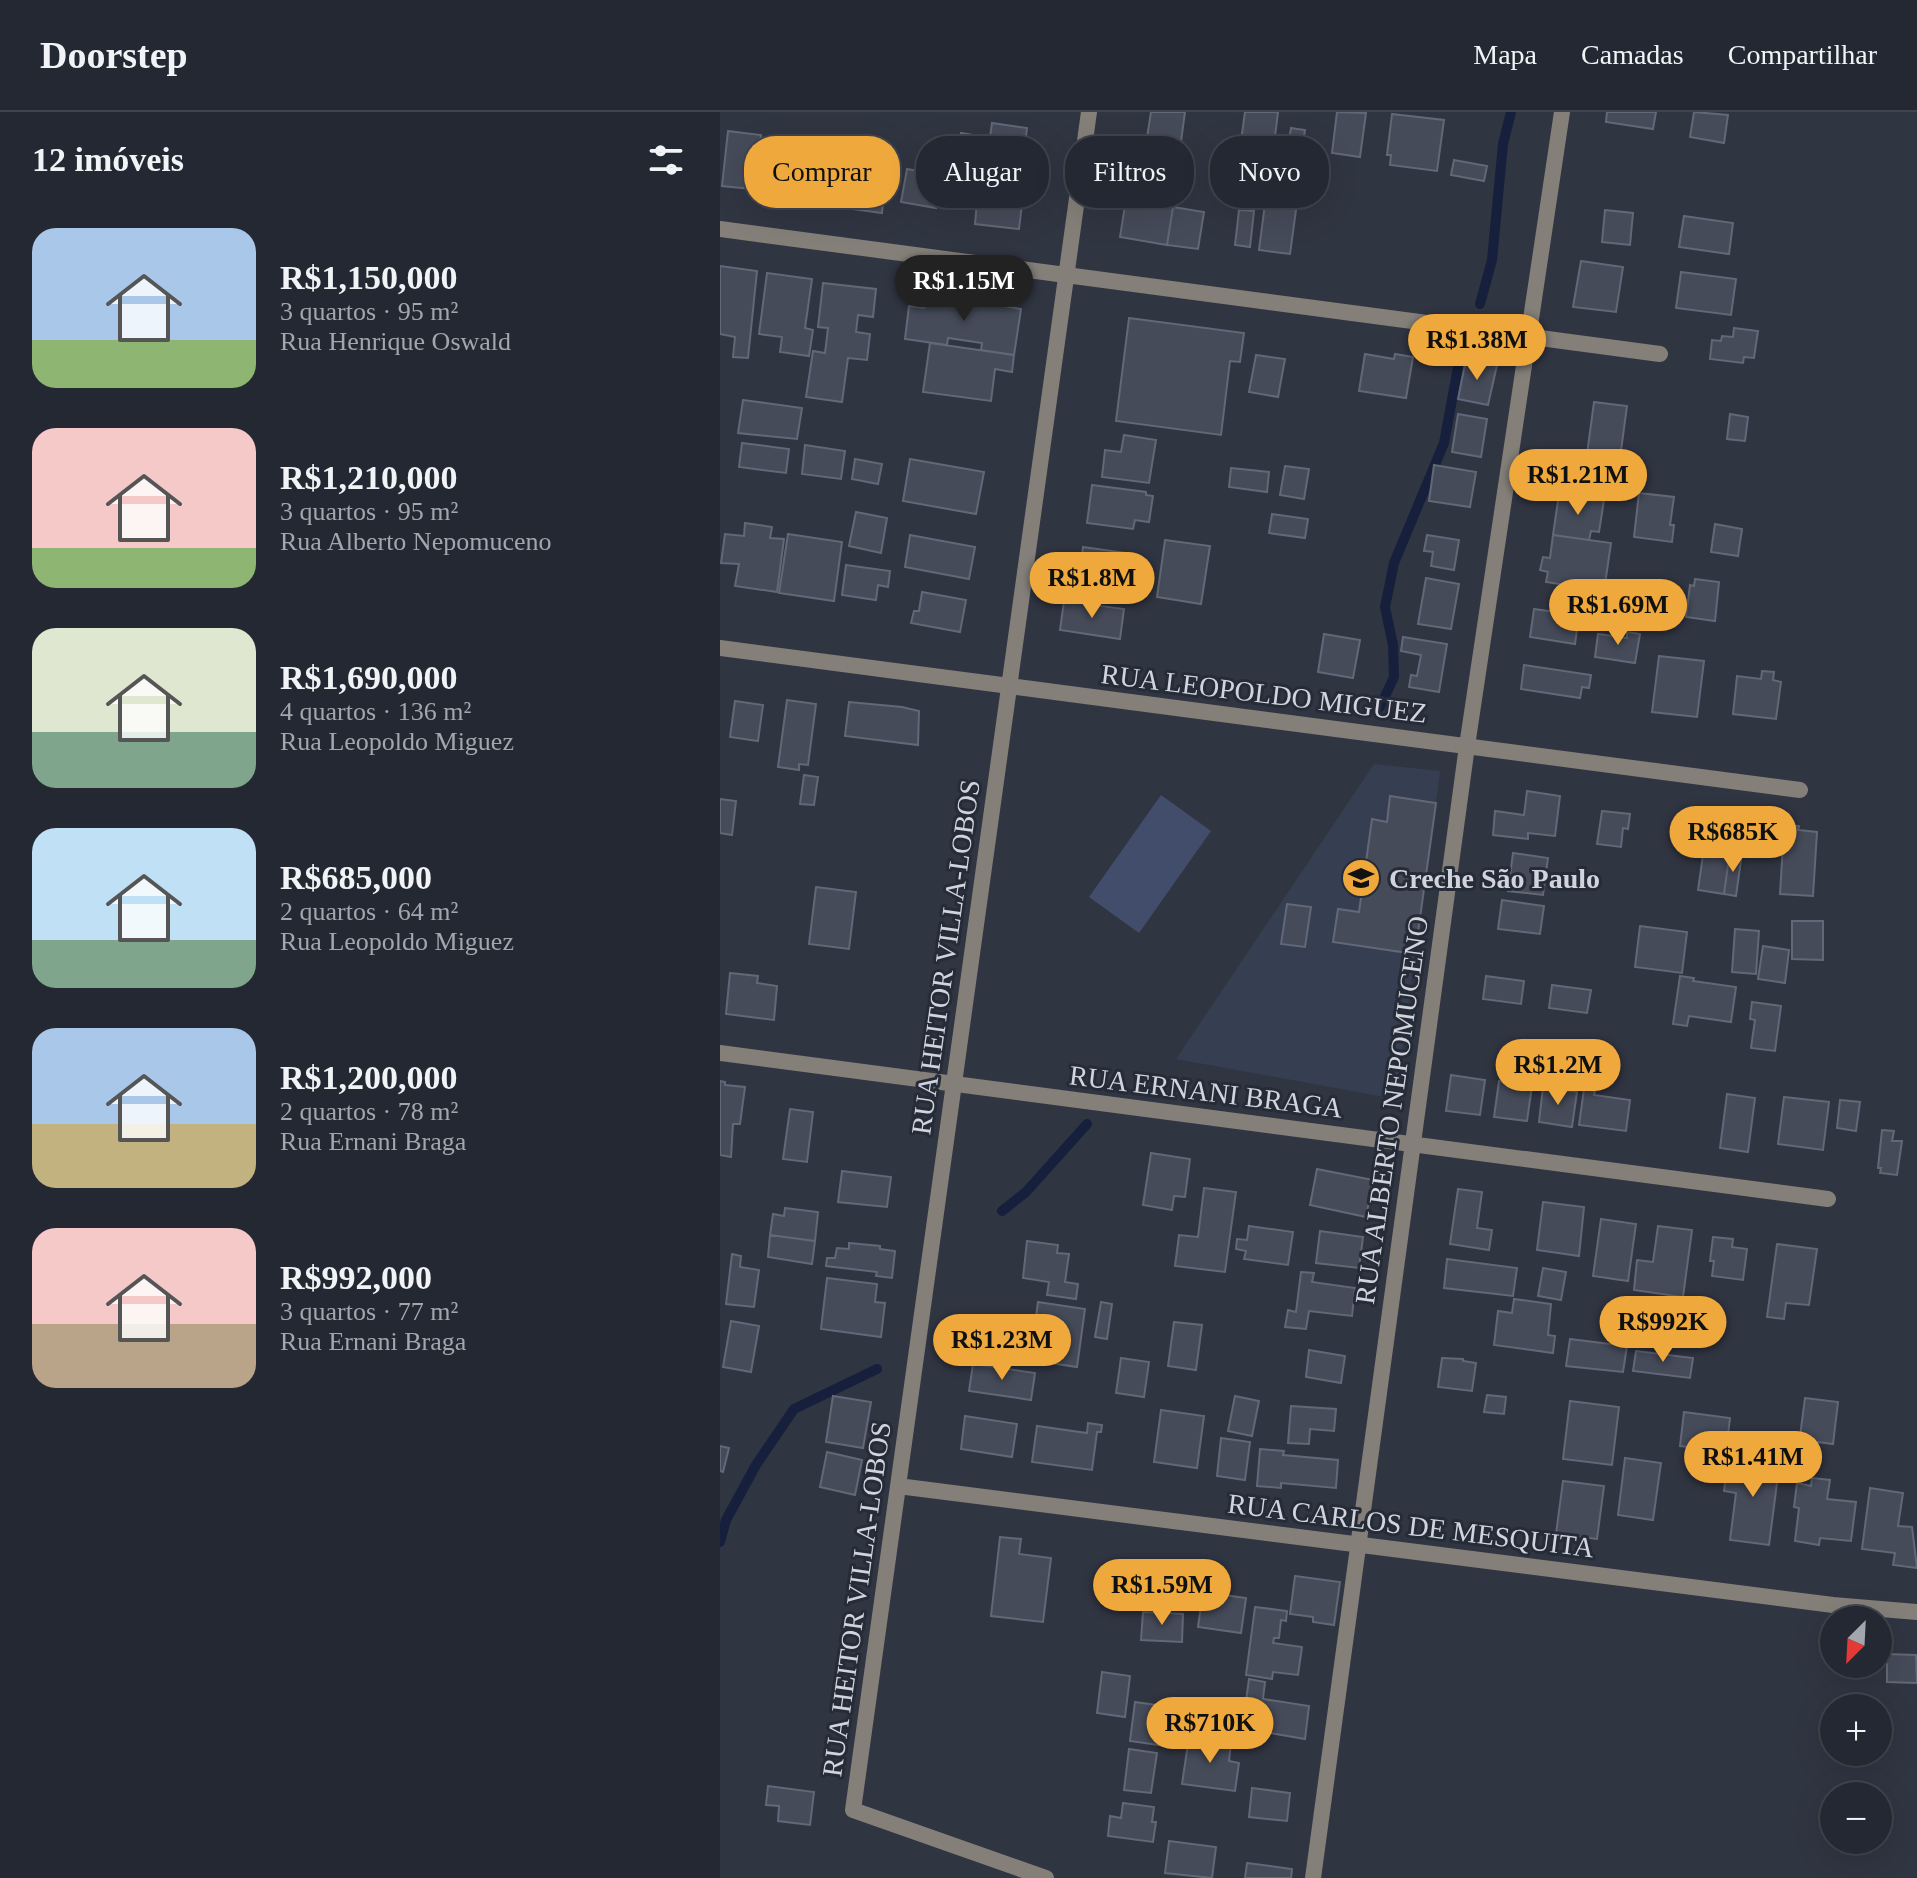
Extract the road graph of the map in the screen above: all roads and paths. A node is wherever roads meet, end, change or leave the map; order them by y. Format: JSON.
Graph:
{"nodes":[{"id":1,"x":1089,"y":112,"type":"edge"},
{"id":2,"x":1562,"y":112,"type":"edge"},
{"id":3,"x":720,"y":229,"type":"edge"},
{"id":4,"x":1066,"y":276,"type":"junction"},
{"id":5,"x":1528,"y":337,"type":"junction"},
{"id":6,"x":1660,"y":354,"type":"dead end"},
{"id":7,"x":720,"y":648,"type":"edge"},
{"id":8,"x":1009,"y":686,"type":"junction"},
{"id":9,"x":1467,"y":746,"type":"junction"},
{"id":10,"x":1800,"y":790,"type":"dead end"},
{"id":11,"x":720,"y":1053,"type":"edge"},
{"id":12,"x":954,"y":1084,"type":"junction"},
{"id":13,"x":1412,"y":1145,"type":"junction"},
{"id":14,"x":1828,"y":1199,"type":"dead end"},
{"id":15,"x":898,"y":1486,"type":"junction"},
{"id":16,"x":1358,"y":1544,"type":"junction"},
{"id":17,"x":1917,"y":1612,"type":"edge"},
{"id":18,"x":1046,"y":1878,"type":"edge"},
{"id":19,"x":1313,"y":1878,"type":"edge"}],
"edges":[{"from":1,"to":4,"type":"street","name":"RUA HEITOR VILLA-LOBOS"},
{"from":2,"to":5,"type":"street","name":"RUA ALBERTO NEPOMUCENO"},
{"from":3,"to":4,"type":"street"},
{"from":4,"to":5,"type":"street"},
{"from":4,"to":8,"type":"street","name":"RUA HEITOR VILLA-LOBOS"},
{"from":5,"to":6,"type":"street"},
{"from":5,"to":9,"type":"street","name":"RUA ALBERTO NEPOMUCENO"},
{"from":7,"to":8,"type":"street","name":"RUA LEOPOLDO MIGUEZ"},
{"from":8,"to":9,"type":"street","name":"RUA LEOPOLDO MIGUEZ"},
{"from":8,"to":12,"type":"street","name":"RUA HEITOR VILLA-LOBOS"},
{"from":9,"to":10,"type":"street","name":"RUA LEOPOLDO MIGUEZ"},
{"from":9,"to":13,"type":"street","name":"RUA ALBERTO NEPOMUCENO"},
{"from":11,"to":12,"type":"street","name":"RUA ERNANI BRAGA"},
{"from":12,"to":13,"type":"street","name":"RUA ERNANI BRAGA"},
{"from":12,"to":15,"type":"street","name":"RUA HEITOR VILLA-LOBOS"},
{"from":13,"to":14,"type":"street","name":"RUA ERNANI BRAGA"},
{"from":13,"to":16,"type":"street","name":"RUA ALBERTO NEPOMUCENO"},
{"from":15,"to":16,"type":"street","name":"RUA CARLOS DE MESQUITA"},
{"from":15,"to":18,"type":"street","name":"RUA HEITOR VILLA-LOBOS"},
{"from":16,"to":17,"type":"street","name":"RUA CARLOS DE MESQUITA"},
{"from":16,"to":19,"type":"street","name":"RUA ALBERTO NEPOMUCENO"}]}
